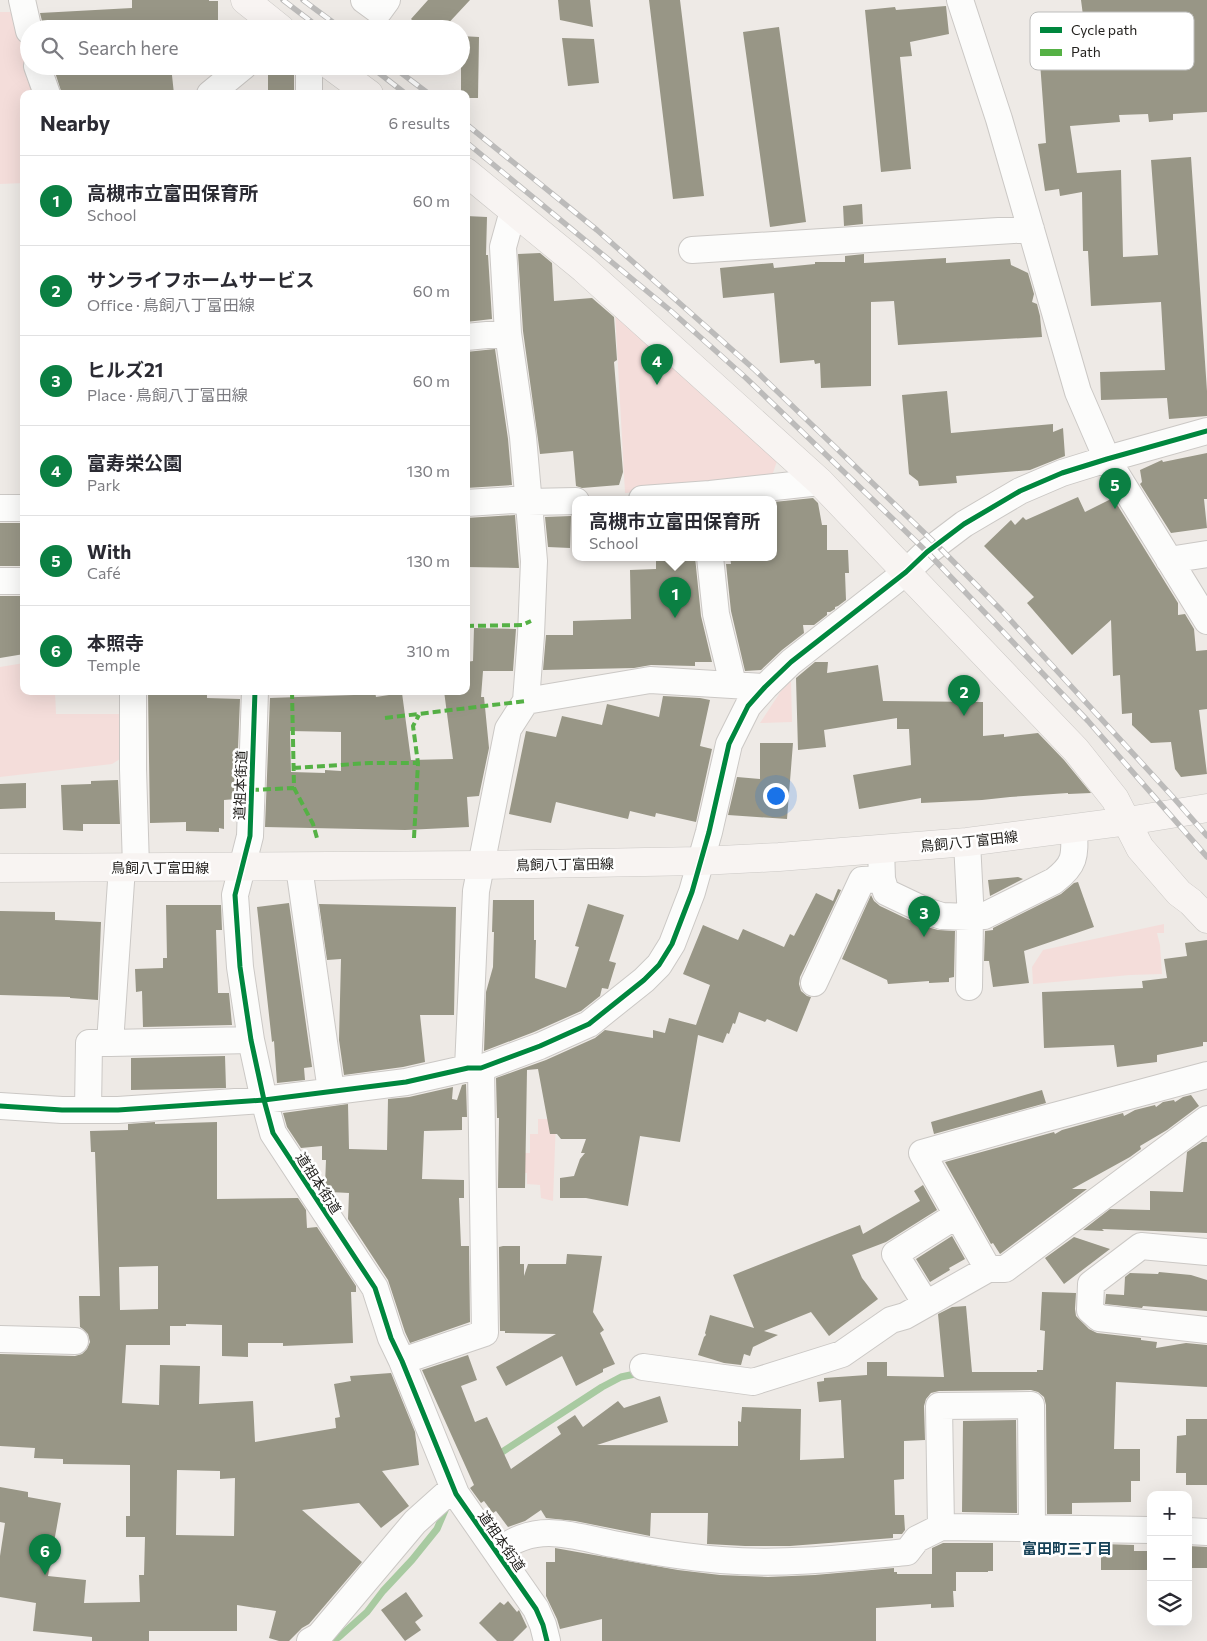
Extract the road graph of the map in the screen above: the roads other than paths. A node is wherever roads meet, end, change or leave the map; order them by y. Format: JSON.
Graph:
{"nodes":[{"id":1,"x":246,"y":0,"type":"edge"},
{"id":2,"x":364,"y":0,"type":"edge"},
{"id":3,"x":387,"y":0,"type":"edge"},
{"id":4,"x":960,"y":0,"type":"edge"},
{"id":5,"x":270,"y":20,"type":"edge"},
{"id":6,"x":40,"y":75,"type":"edge"},
{"id":7,"x":233,"y":75,"type":"edge"},
{"id":8,"x":309,"y":75,"type":"edge"},
{"id":9,"x":343,"y":75,"type":"edge"},
{"id":10,"x":46,"y":90,"type":"edge"},
{"id":11,"x":215,"y":90,"type":"edge"},
{"id":12,"x":309,"y":90,"type":"edge"},
{"id":13,"x":364,"y":90,"type":"edge"},
{"id":14,"x":470,"y":175,"type":"edge"},
{"id":15,"x":513,"y":211,"type":"junction"},
{"id":16,"x":1031,"y":229,"type":"junction"},
{"id":17,"x":692,"y":250,"type":"dead end"},
{"id":18,"x":508,"y":332,"type":"junction"},
{"id":19,"x":470,"y":337,"type":"edge"},
{"id":20,"x":1207,"y":431,"type":"edge"},
{"id":21,"x":1107,"y":458,"type":"junction"},
{"id":22,"x":820,"y":482,"type":"junction"},
{"id":23,"x":717,"y":496,"type":"edge"},
{"id":24,"x":572,"y":501,"type":"edge"},
{"id":25,"x":528,"y":502,"type":"junction"},
{"id":26,"x":470,"y":504,"type":"edge"},
{"id":27,"x":0,"y":508,"type":"edge"},
{"id":28,"x":20,"y":508,"type":"edge"},
{"id":29,"x":1207,"y":554,"type":"edge"},
{"id":30,"x":1169,"y":560,"type":"junction"},
{"id":31,"x":710,"y":561,"type":"edge"},
{"id":32,"x":906,"y":572,"type":"junction"},
{"id":33,"x":0,"y":581,"type":"edge"},
{"id":34,"x":20,"y":581,"type":"edge"},
{"id":35,"x":1207,"y":621,"type":"edge"},
{"id":36,"x":733,"y":684,"type":"junction"},
{"id":37,"x":765,"y":687,"type":"junction"},
{"id":38,"x":134,"y":695,"type":"edge"},
{"id":39,"x":255,"y":695,"type":"edge"},
{"id":40,"x":526,"y":701,"type":"junction"},
{"id":41,"x":1207,"y":808,"type":"edge"},
{"id":42,"x":1128,"y":821,"type":"junction"},
{"id":43,"x":1074,"y":829,"type":"junction"},
{"id":44,"x":967,"y":842,"type":"junction"},
{"id":45,"x":881,"y":849,"type":"junction"},
{"id":46,"x":700,"y":861,"type":"junction"},
{"id":47,"x":242,"y":866,"type":"junction"},
{"id":48,"x":480,"y":866,"type":"junction"},
{"id":49,"x":129,"y":867,"type":"junction"},
{"id":50,"x":299,"y":867,"type":"junction"},
{"id":51,"x":0,"y":868,"type":"edge"},
{"id":52,"x":882,"y":879,"type":"junction"},
{"id":53,"x":970,"y":909,"type":"junction"},
{"id":54,"x":1207,"y":919,"type":"edge"},
{"id":55,"x":814,"y":983,"type":"dead end"},
{"id":56,"x":969,"y":987,"type":"dead end"},
{"id":57,"x":251,"y":1040,"type":"junction"},
{"id":58,"x":110,"y":1043,"type":"junction"},
{"id":59,"x":475,"y":1068,"type":"junction"},
{"id":60,"x":1207,"y":1074,"type":"edge"},
{"id":61,"x":331,"y":1091,"type":"junction"},
{"id":62,"x":264,"y":1100,"type":"junction"},
{"id":63,"x":0,"y":1106,"type":"edge"},
{"id":64,"x":88,"y":1110,"type":"junction"},
{"id":65,"x":1207,"y":1119,"type":"edge"},
{"id":66,"x":956,"y":1215,"type":"junction"},
{"id":67,"x":1207,"y":1252,"type":"edge"},
{"id":68,"x":988,"y":1270,"type":"junction"},
{"id":69,"x":926,"y":1304,"type":"junction"},
{"id":70,"x":1207,"y":1330,"type":"edge"},
{"id":71,"x":0,"y":1339,"type":"edge"},
{"id":72,"x":75,"y":1341,"type":"dead end"},
{"id":73,"x":402,"y":1361,"type":"junction"},
{"id":74,"x":643,"y":1367,"type":"dead end"},
{"id":75,"x":452,"y":1488,"type":"junction"},
{"id":76,"x":940,"y":1527,"type":"junction"},
{"id":77,"x":1032,"y":1528,"type":"junction"},
{"id":78,"x":1147,"y":1530,"type":"edge"},
{"id":79,"x":1192,"y":1531,"type":"edge"},
{"id":80,"x":1207,"y":1532,"type":"edge"},
{"id":81,"x":497,"y":1553,"type":"junction"},
{"id":82,"x":323,"y":1637,"type":"edge"},
{"id":83,"x":547,"y":1641,"type":"edge"}],
"edges":[{"from":1,"to":5,"type":"main road"},
{"from":2,"to":3,"type":"street"},
{"from":4,"to":16,"type":"street"},
{"from":6,"to":10,"type":"street"},
{"from":7,"to":11,"type":"street"},
{"from":8,"to":12,"type":"street"},
{"from":9,"to":13,"type":"main road"},
{"from":14,"to":15,"type":"main road"},
{"from":15,"to":18,"type":"street"},
{"from":15,"to":22,"type":"main road"},
{"from":16,"to":17,"type":"street"},
{"from":16,"to":21,"type":"street"},
{"from":18,"to":19,"type":"street"},
{"from":18,"to":25,"type":"street"},
{"from":20,"to":21,"type":"street"},
{"from":21,"to":30,"type":"street"},
{"from":21,"to":32,"type":"street"},
{"from":22,"to":23,"type":"street"},
{"from":22,"to":32,"type":"main road"},
{"from":24,"to":25,"type":"street"},
{"from":25,"to":26,"type":"street"},
{"from":25,"to":40,"type":"street"},
{"from":27,"to":28,"type":"street"},
{"from":29,"to":30,"type":"street"},
{"from":30,"to":35,"type":"street"},
{"from":31,"to":36,"type":"street"},
{"from":32,"to":37,"type":"street"},
{"from":32,"to":42,"type":"main road"},
{"from":33,"to":34,"type":"street"},
{"from":36,"to":37,"type":"street"},
{"from":36,"to":40,"type":"street"},
{"from":37,"to":46,"type":"street"},
{"from":38,"to":49,"type":"street"},
{"from":39,"to":47,"type":"street","name":"道祖本街道"},
{"from":40,"to":48,"type":"street"},
{"from":41,"to":42,"type":"main road","name":"鳥飼八丁富田線"},
{"from":42,"to":43,"type":"main road","name":"鳥飼八丁富田線"},
{"from":42,"to":54,"type":"main road"},
{"from":43,"to":44,"type":"main road","name":"鳥飼八丁富田線"},
{"from":43,"to":53,"type":"street"},
{"from":44,"to":45,"type":"main road","name":"鳥飼八丁富田線"},
{"from":44,"to":53,"type":"street"},
{"from":45,"to":46,"type":"main road","name":"鳥飼八丁富田線"},
{"from":45,"to":52,"type":"street"},
{"from":46,"to":48,"type":"main road","name":"鳥飼八丁富田線"},
{"from":46,"to":59,"type":"street"},
{"from":47,"to":49,"type":"main road","name":"鳥飼八丁富田線"},
{"from":47,"to":50,"type":"main road","name":"鳥飼八丁富田線"},
{"from":47,"to":57,"type":"street","name":"道祖本街道"},
{"from":48,"to":50,"type":"main road","name":"鳥飼八丁富田線"},
{"from":48,"to":59,"type":"street"},
{"from":49,"to":51,"type":"main road","name":"鳥飼八丁富田線"},
{"from":49,"to":58,"type":"street"},
{"from":50,"to":61,"type":"street"},
{"from":52,"to":53,"type":"street"},
{"from":52,"to":55,"type":"street"},
{"from":53,"to":56,"type":"street"},
{"from":57,"to":58,"type":"street"},
{"from":57,"to":62,"type":"street","name":"道祖本街道"},
{"from":58,"to":64,"type":"street"},
{"from":59,"to":61,"type":"street"},
{"from":59,"to":73,"type":"street"},
{"from":60,"to":66,"type":"street"},
{"from":61,"to":62,"type":"street"},
{"from":62,"to":64,"type":"street"},
{"from":62,"to":73,"type":"street","name":"道祖本街道"},
{"from":63,"to":64,"type":"street"},
{"from":65,"to":68,"type":"street"},
{"from":66,"to":68,"type":"street"},
{"from":66,"to":69,"type":"street"},
{"from":67,"to":70,"type":"street"},
{"from":68,"to":69,"type":"street"},
{"from":69,"to":74,"type":"street"},
{"from":71,"to":72,"type":"street"},
{"from":73,"to":75,"type":"street","name":"道祖本街道"},
{"from":75,"to":81,"type":"street","name":"道祖本街道"},
{"from":75,"to":82,"type":"street"},
{"from":76,"to":77,"type":"street"},
{"from":76,"to":77,"type":"street"},
{"from":76,"to":81,"type":"street"},
{"from":77,"to":78,"type":"street"},
{"from":79,"to":80,"type":"street"},
{"from":81,"to":83,"type":"street","name":"道祖本街道"}]}
